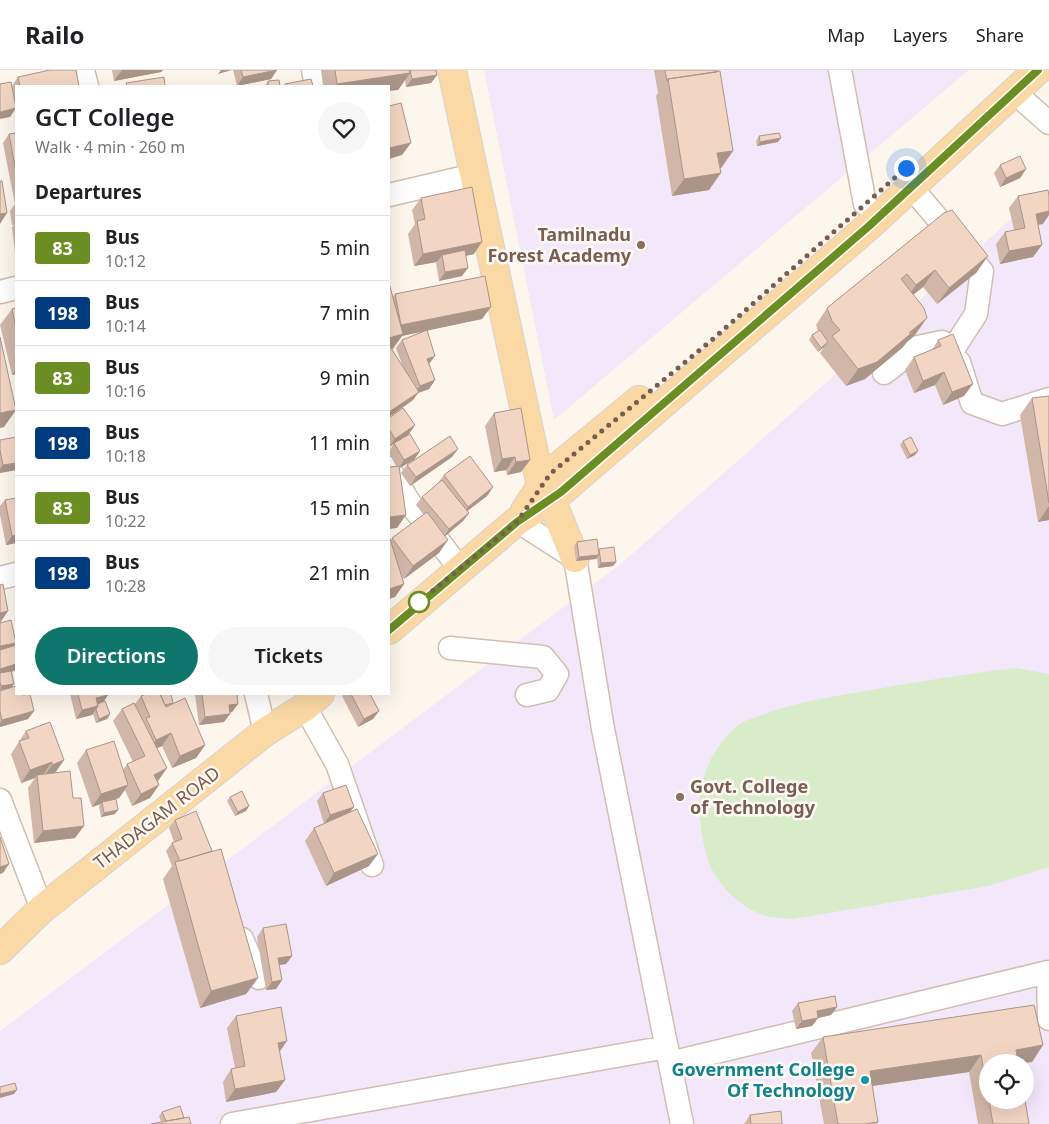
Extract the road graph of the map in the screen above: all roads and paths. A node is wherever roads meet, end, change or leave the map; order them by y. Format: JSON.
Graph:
{"nodes":[{"id":1,"x":83,"y":70,"type":"edge"},
{"id":2,"x":313,"y":70,"type":"edge"},
{"id":3,"x":452,"y":70,"type":"edge"},
{"id":4,"x":840,"y":70,"type":"edge"},
{"id":5,"x":1038,"y":70,"type":"edge"},
{"id":6,"x":1014,"y":81,"type":"edge"},
{"id":7,"x":87,"y":85,"type":"edge"},
{"id":8,"x":316,"y":85,"type":"edge"},
{"id":9,"x":1049,"y":124,"type":"edge"},
{"id":10,"x":474,"y":175,"type":"junction"},
{"id":11,"x":911,"y":187,"type":"junction"},
{"id":12,"x":390,"y":196,"type":"edge"},
{"id":13,"x":865,"y":204,"type":"junction"},
{"id":14,"x":15,"y":288,"type":"edge"},
{"id":15,"x":0,"y":292,"type":"edge"},
{"id":16,"x":954,"y":348,"type":"junction"},
{"id":17,"x":884,"y":373,"type":"edge"},
{"id":18,"x":1049,"y":399,"type":"edge"},
{"id":19,"x":390,"y":470,"type":"edge"},
{"id":20,"x":546,"y":493,"type":"junction"},
{"id":21,"x":517,"y":522,"type":"junction"},
{"id":22,"x":575,"y":558,"type":"junction"},
{"id":23,"x":460,"y":568,"type":"junction"},
{"id":24,"x":15,"y":574,"type":"edge"},
{"id":25,"x":0,"y":578,"type":"edge"},
{"id":26,"x":390,"y":629,"type":"edge"},
{"id":27,"x":450,"y":648,"type":"dead end"},
{"id":28,"x":593,"y":669,"type":"junction"},
{"id":29,"x":557,"y":674,"type":"junction"},
{"id":30,"x":256,"y":695,"type":"edge"},
{"id":31,"x":527,"y":695,"type":"dead end"},
{"id":32,"x":313,"y":700,"type":"edge"},
{"id":33,"x":265,"y":732,"type":"junction"},
{"id":34,"x":0,"y":800,"type":"edge"},
{"id":35,"x":372,"y":865,"type":"edge"},
{"id":36,"x":42,"y":909,"type":"junction"},
{"id":37,"x":232,"y":916,"type":"edge"},
{"id":38,"x":0,"y":950,"type":"edge"},
{"id":39,"x":1049,"y":972,"type":"edge"},
{"id":40,"x":259,"y":978,"type":"edge"},
{"id":41,"x":1049,"y":1019,"type":"edge"},
{"id":42,"x":668,"y":1055,"type":"junction"},
{"id":43,"x":232,"y":1124,"type":"edge"},
{"id":44,"x":682,"y":1124,"type":"edge"}],
"edges":[{"from":1,"to":7,"type":"street"},
{"from":2,"to":8,"type":"street"},
{"from":3,"to":10,"type":"main road"},
{"from":4,"to":13,"type":"street"},
{"from":5,"to":6,"type":"main road"},
{"from":6,"to":9,"type":"street"},
{"from":6,"to":11,"type":"main road"},
{"from":6,"to":13,"type":"main road"},
{"from":10,"to":12,"type":"street"},
{"from":10,"to":20,"type":"main road"},
{"from":11,"to":16,"type":"street"},
{"from":11,"to":20,"type":"main road"},
{"from":13,"to":20,"type":"main road"},
{"from":14,"to":15,"type":"street"},
{"from":16,"to":17,"type":"street"},
{"from":16,"to":18,"type":"street"},
{"from":19,"to":23,"type":"street"},
{"from":20,"to":21,"type":"main road"},
{"from":20,"to":22,"type":"main road"},
{"from":21,"to":22,"type":"street"},
{"from":21,"to":23,"type":"main road"},
{"from":22,"to":28,"type":"street"},
{"from":23,"to":26,"type":"main road"},
{"from":24,"to":25,"type":"street"},
{"from":27,"to":29,"type":"street"},
{"from":28,"to":29,"type":"street"},
{"from":28,"to":42,"type":"street"},
{"from":29,"to":31,"type":"street"},
{"from":30,"to":33,"type":"street"},
{"from":32,"to":33,"type":"main road","name":"THADAGAM ROAD"},
{"from":32,"to":35,"type":"street"},
{"from":33,"to":36,"type":"main road","name":"THADAGAM ROAD"},
{"from":34,"to":36,"type":"street"},
{"from":36,"to":38,"type":"main road","name":"THADAGAM ROAD"},
{"from":37,"to":40,"type":"street"},
{"from":39,"to":41,"type":"street"},
{"from":39,"to":42,"type":"street"},
{"from":42,"to":43,"type":"street"},
{"from":42,"to":44,"type":"street"}]}
